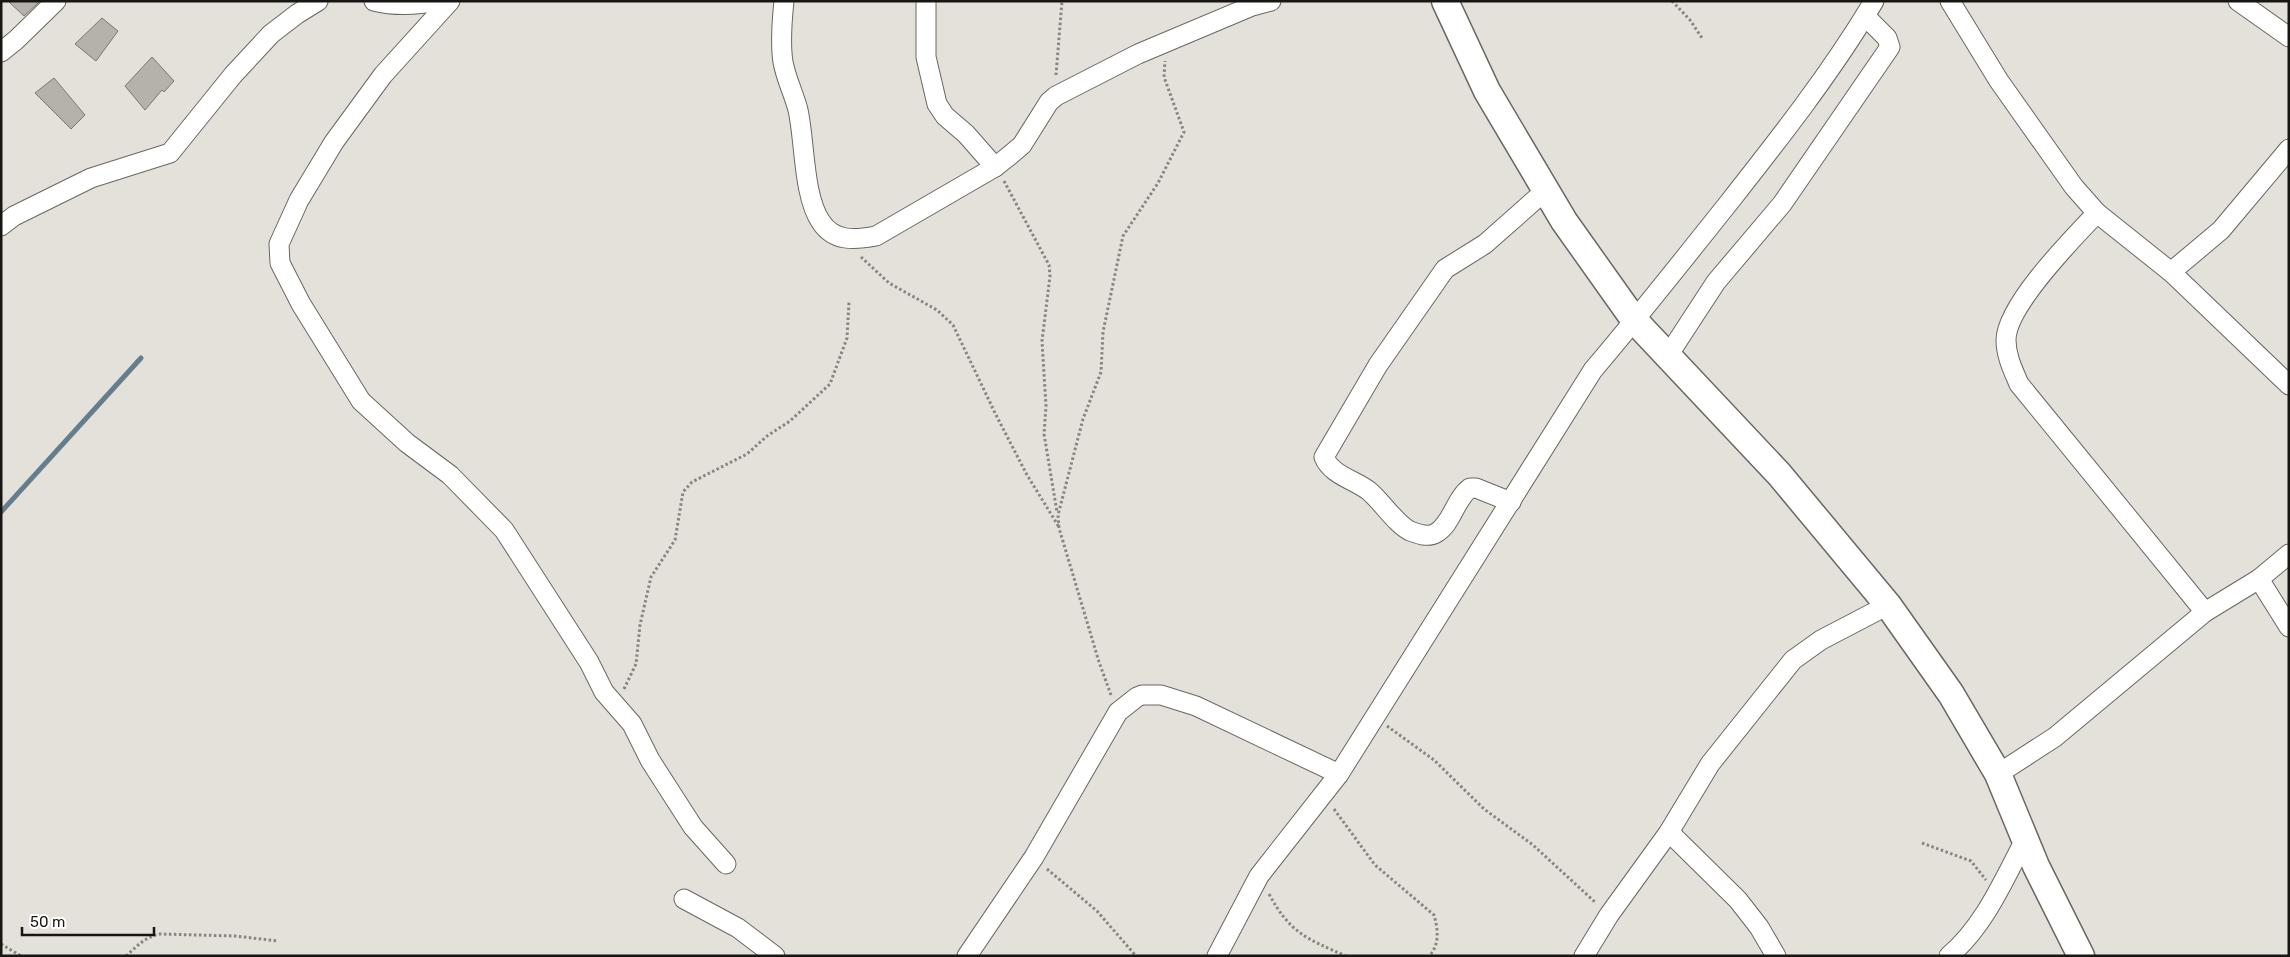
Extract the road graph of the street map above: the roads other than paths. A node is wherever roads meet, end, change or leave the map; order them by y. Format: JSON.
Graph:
{"nodes":[{"id":1,"x":56,"y":1,"type":"edge"},
{"id":2,"x":318,"y":1,"type":"edge"},
{"id":3,"x":374,"y":1,"type":"edge"},
{"id":4,"x":438,"y":1,"type":"edge"},
{"id":5,"x":450,"y":1,"type":"edge"},
{"id":6,"x":784,"y":1,"type":"edge"},
{"id":7,"x":926,"y":1,"type":"edge"},
{"id":8,"x":1271,"y":1,"type":"edge"},
{"id":9,"x":1445,"y":1,"type":"edge"},
{"id":10,"x":1950,"y":1,"type":"edge"},
{"id":11,"x":2238,"y":1,"type":"edge"},
{"id":12,"x":1869,"y":9,"type":"edge"},
{"id":13,"x":2289,"y":37,"type":"edge"},
{"id":14,"x":1,"y":52,"type":"edge"},
{"id":15,"x":2289,"y":149,"type":"edge"},
{"id":16,"x":995,"y":167,"type":"junction"},
{"id":17,"x":1546,"y":190,"type":"junction"},
{"id":18,"x":2097,"y":213,"type":"junction"},
{"id":19,"x":1,"y":226,"type":"edge"},
{"id":20,"x":2171,"y":272,"type":"junction"},
{"id":21,"x":1635,"y":321,"type":"junction"},
{"id":22,"x":1667,"y":357,"type":"junction"},
{"id":23,"x":2289,"y":385,"type":"edge"},
{"id":24,"x":1511,"y":502,"type":"junction"},
{"id":25,"x":2289,"y":554,"type":"edge"},
{"id":26,"x":2259,"y":579,"type":"junction"},
{"id":27,"x":1888,"y":605,"type":"junction"},
{"id":28,"x":2205,"y":612,"type":"junction"},
{"id":29,"x":2289,"y":628,"type":"edge"},
{"id":30,"x":1339,"y":774,"type":"junction"},
{"id":31,"x":1998,"y":774,"type":"junction"},
{"id":32,"x":1669,"y":832,"type":"junction"},
{"id":33,"x":2025,"y":840,"type":"junction"},
{"id":34,"x":726,"y":864,"type":"dead end"},
{"id":35,"x":684,"y":899,"type":"dead end"},
{"id":36,"x":775,"y":956,"type":"edge"},
{"id":37,"x":967,"y":956,"type":"edge"},
{"id":38,"x":1217,"y":956,"type":"edge"},
{"id":39,"x":1584,"y":956,"type":"edge"},
{"id":40,"x":1776,"y":956,"type":"edge"},
{"id":41,"x":1949,"y":956,"type":"edge"},
{"id":42,"x":2081,"y":956,"type":"edge"}],
"edges":[{"from":1,"to":14,"type":"street"},
{"from":2,"to":19,"type":"street"},
{"from":3,"to":4,"type":"street"},
{"from":5,"to":34,"type":"street"},
{"from":6,"to":16,"type":"street"},
{"from":7,"to":16,"type":"street"},
{"from":8,"to":16,"type":"street"},
{"from":9,"to":17,"type":"street"},
{"from":10,"to":18,"type":"street"},
{"from":11,"to":13,"type":"street"},
{"from":12,"to":21,"type":"street"},
{"from":12,"to":22,"type":"street"},
{"from":15,"to":20,"type":"street"},
{"from":17,"to":21,"type":"street"},
{"from":17,"to":24,"type":"street"},
{"from":18,"to":20,"type":"street"},
{"from":18,"to":28,"type":"street"},
{"from":20,"to":23,"type":"street"},
{"from":21,"to":22,"type":"street"},
{"from":21,"to":24,"type":"street"},
{"from":22,"to":27,"type":"street"},
{"from":24,"to":30,"type":"street"},
{"from":25,"to":26,"type":"street"},
{"from":26,"to":28,"type":"street"},
{"from":26,"to":29,"type":"street"},
{"from":27,"to":31,"type":"street"},
{"from":27,"to":32,"type":"street"},
{"from":28,"to":31,"type":"street"},
{"from":30,"to":37,"type":"street"},
{"from":30,"to":38,"type":"street"},
{"from":31,"to":33,"type":"street"},
{"from":32,"to":39,"type":"street"},
{"from":32,"to":40,"type":"street"},
{"from":33,"to":41,"type":"street"},
{"from":33,"to":42,"type":"street"},
{"from":35,"to":36,"type":"street"}]}
